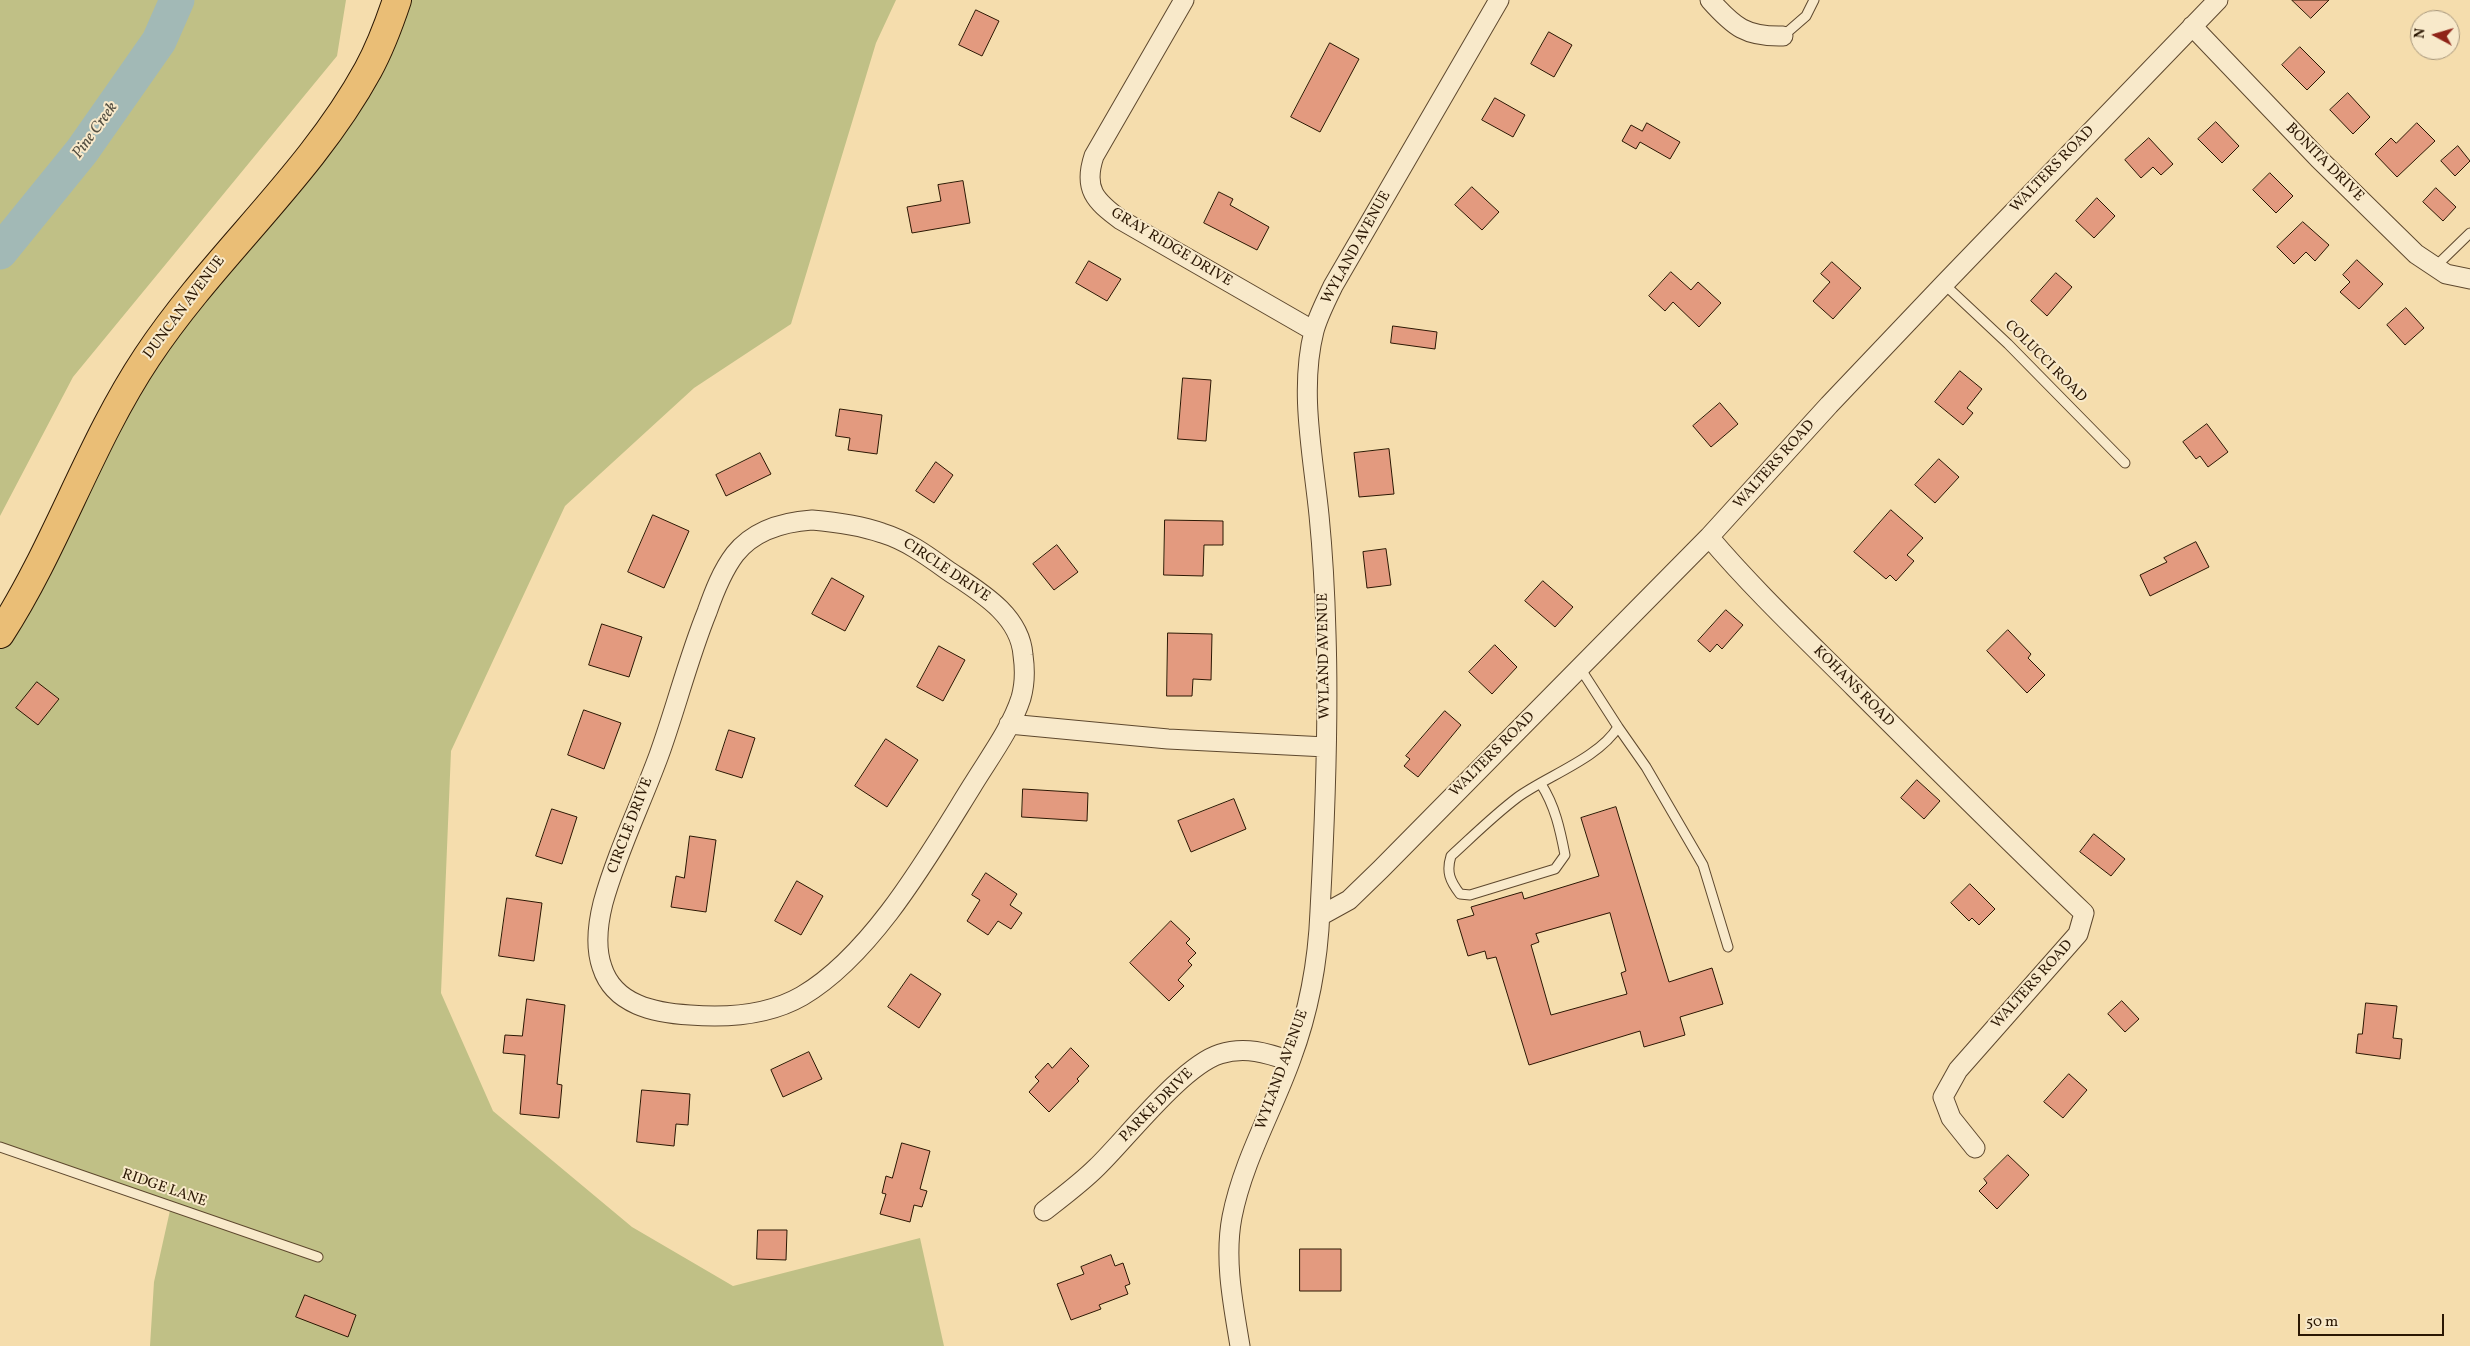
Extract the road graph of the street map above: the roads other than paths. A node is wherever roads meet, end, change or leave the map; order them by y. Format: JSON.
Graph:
{"nodes":[{"id":1,"x":397,"y":0,"type":"edge"},
{"id":2,"x":1184,"y":0,"type":"edge"},
{"id":3,"x":1499,"y":0,"type":"edge"},
{"id":4,"x":1710,"y":0,"type":"edge"},
{"id":5,"x":1814,"y":0,"type":"edge"},
{"id":6,"x":2218,"y":0,"type":"edge"},
{"id":7,"x":2192,"y":26,"type":"junction"},
{"id":8,"x":1783,"y":36,"type":"joint"},
{"id":9,"x":2470,"y":233,"type":"edge"},
{"id":10,"x":2434,"y":267,"type":"junction"},
{"id":11,"x":2470,"y":278,"type":"edge"},
{"id":12,"x":1944,"y":284,"type":"junction"},
{"id":13,"x":1314,"y":331,"type":"junction"},
{"id":14,"x":2125,"y":463,"type":"dead end"},
{"id":15,"x":1709,"y":537,"type":"junction"},
{"id":16,"x":0,"y":634,"type":"edge"},
{"id":17,"x":1580,"y":668,"type":"junction"},
{"id":18,"x":1009,"y":724,"type":"junction"},
{"id":19,"x":1618,"y":727,"type":"junction"},
{"id":20,"x":1326,"y":747,"type":"junction"},
{"id":21,"x":1541,"y":784,"type":"junction"},
{"id":22,"x":2000,"y":834,"type":"joint"},
{"id":23,"x":1320,"y":916,"type":"junction"},
{"id":24,"x":1728,"y":948,"type":"dead end"},
{"id":25,"x":1290,"y":1061,"type":"junction"},
{"id":26,"x":0,"y":1147,"type":"edge"},
{"id":27,"x":1975,"y":1148,"type":"dead end"},
{"id":28,"x":1044,"y":1210,"type":"dead end"},
{"id":29,"x":318,"y":1257,"type":"dead end"},
{"id":30,"x":1240,"y":1346,"type":"edge"}],
"edges":[{"from":1,"to":16,"type":"main road","name":"DUNCAN AVENUE"},
{"from":2,"to":13,"type":"street","name":"GRAY RIDGE DRIVE"},
{"from":3,"to":13,"type":"street","name":"WYLAND AVENUE"},
{"from":4,"to":8,"type":"street"},
{"from":5,"to":8,"type":"lane"},
{"from":6,"to":7,"type":"street","name":"WALTERS ROAD"},
{"from":7,"to":10,"type":"street","name":"BONITA DRIVE"},
{"from":7,"to":12,"type":"street","name":"WALTERS ROAD"},
{"from":9,"to":10,"type":"lane"},
{"from":10,"to":11,"type":"street","name":"BONITA DRIVE"},
{"from":12,"to":14,"type":"lane","name":"COLUCCI ROAD"},
{"from":12,"to":15,"type":"street","name":"WALTERS ROAD"},
{"from":13,"to":20,"type":"street","name":"WYLAND AVENUE"},
{"from":15,"to":17,"type":"street","name":"WALTERS ROAD"},
{"from":15,"to":22,"type":"street","name":"KOHANS ROAD"},
{"from":17,"to":19,"type":"lane"},
{"from":17,"to":23,"type":"street","name":"WALTERS ROAD"},
{"from":18,"to":18,"type":"street","name":"CIRCLE DRIVE"},
{"from":18,"to":20,"type":"street"},
{"from":19,"to":21,"type":"lane"},
{"from":19,"to":24,"type":"lane"},
{"from":20,"to":23,"type":"street","name":"WYLAND AVENUE"},
{"from":21,"to":21,"type":"lane"},
{"from":22,"to":27,"type":"street","name":"WALTERS ROAD"},
{"from":23,"to":25,"type":"street","name":"WYLAND AVENUE"},
{"from":25,"to":28,"type":"street","name":"PARKE DRIVE"},
{"from":25,"to":30,"type":"street","name":"WYLAND AVENUE"},
{"from":26,"to":29,"type":"lane","name":"RIDGE LANE"}]}
